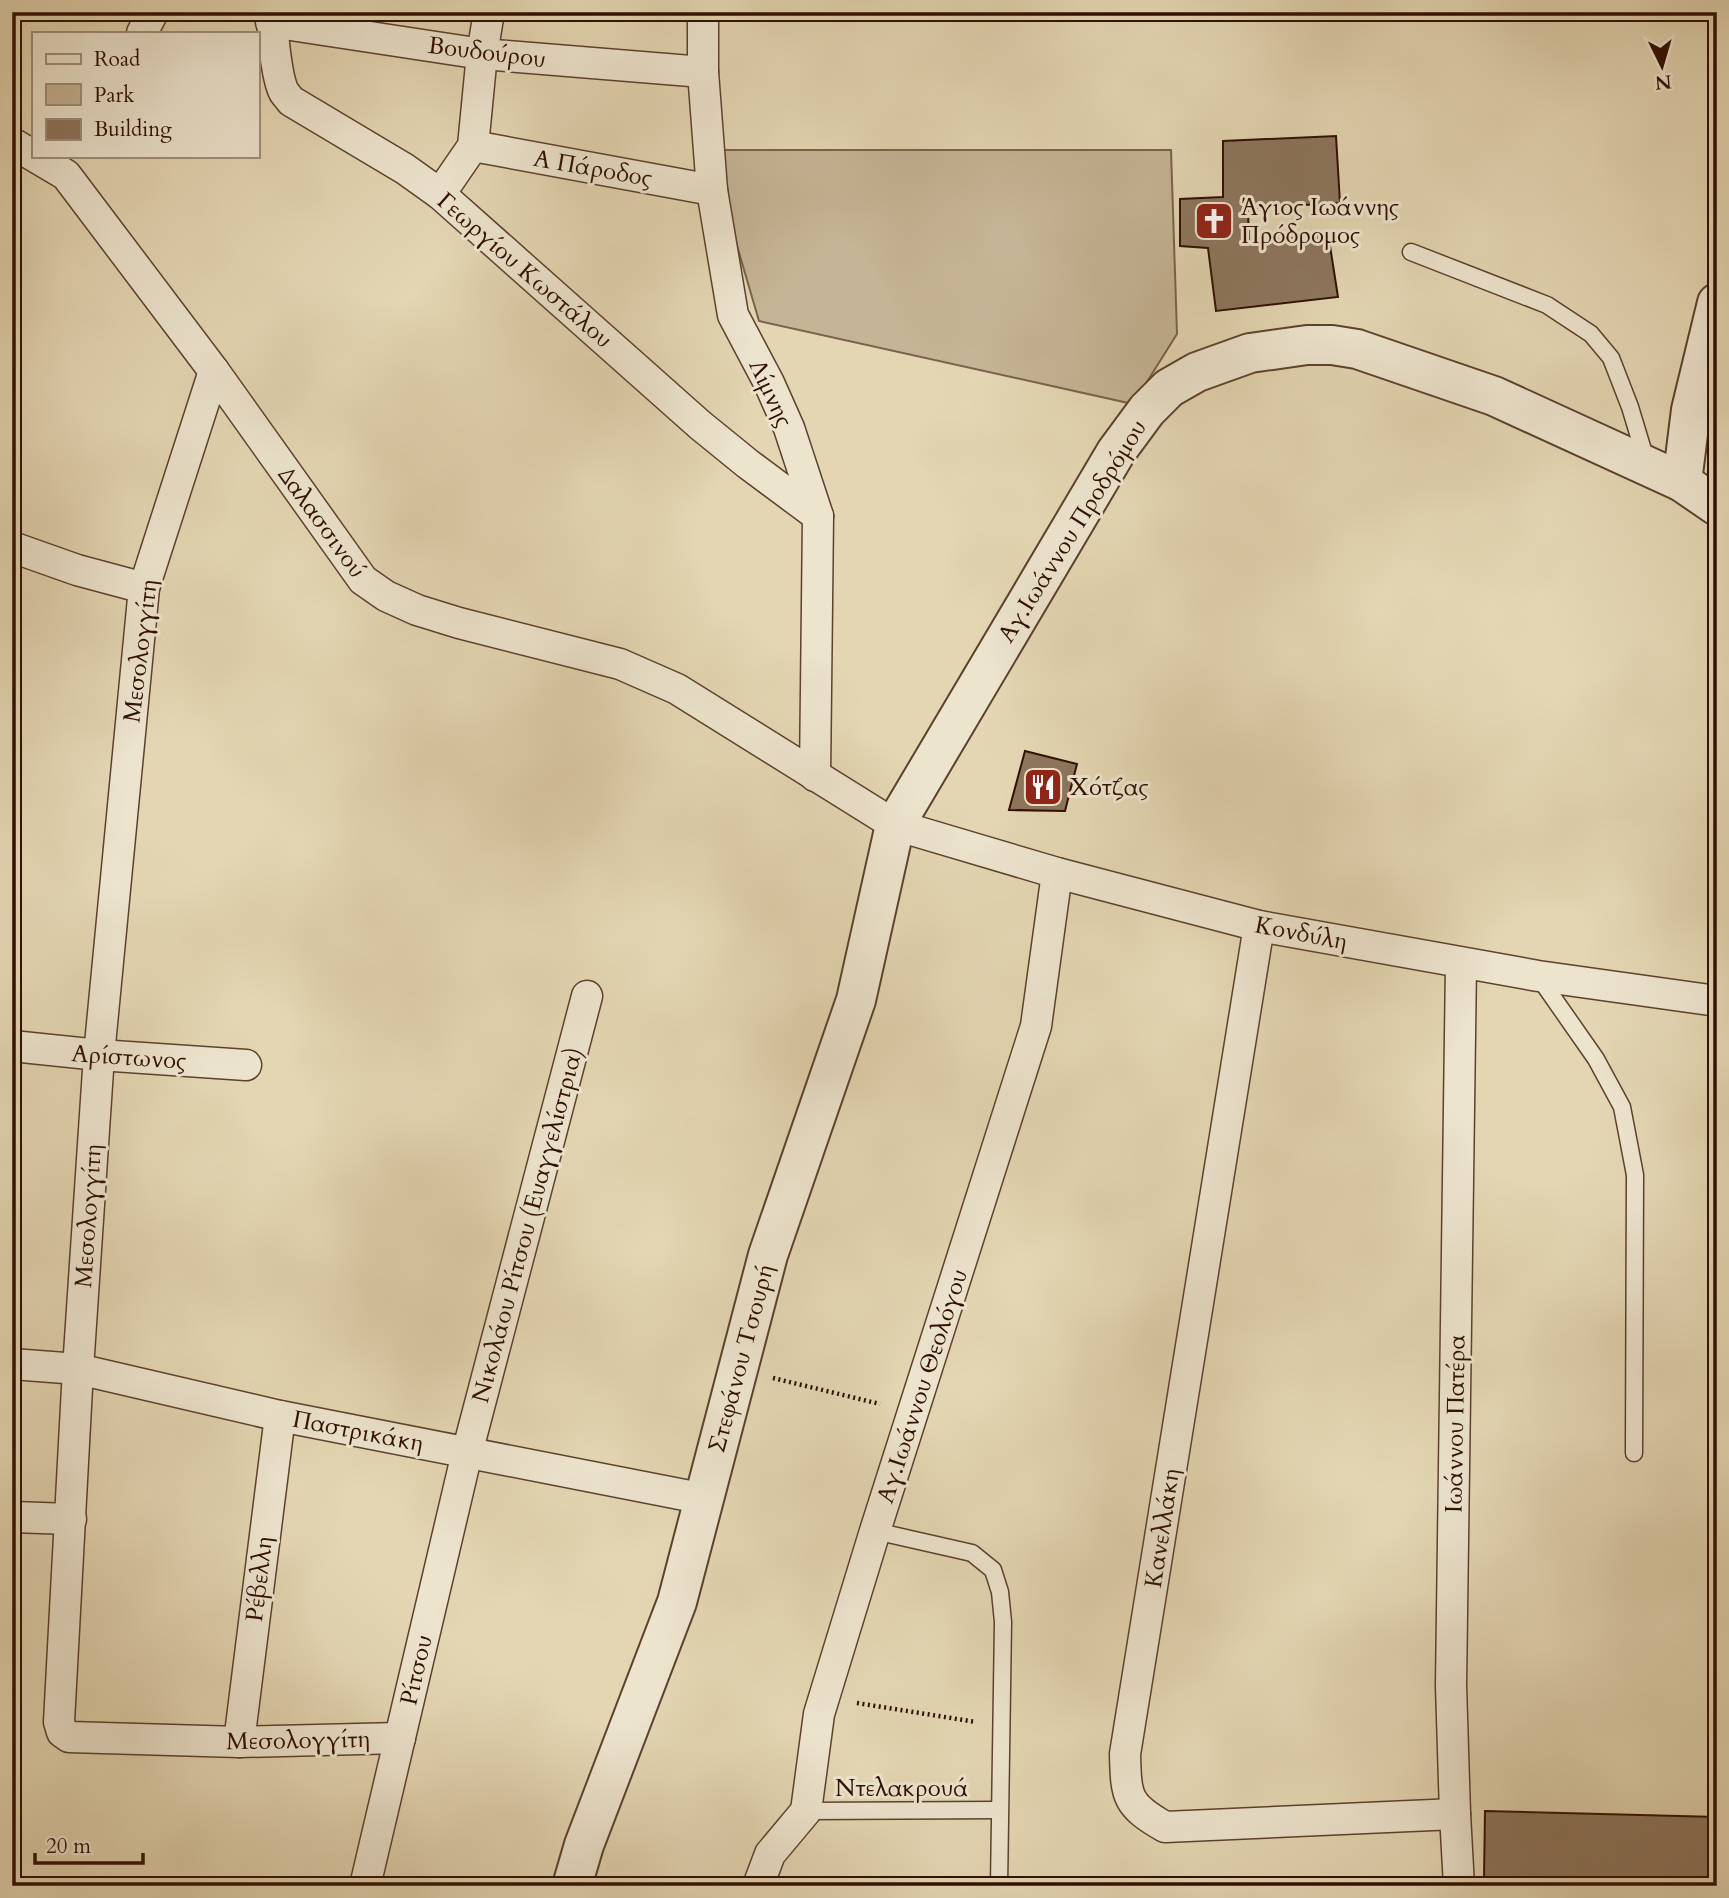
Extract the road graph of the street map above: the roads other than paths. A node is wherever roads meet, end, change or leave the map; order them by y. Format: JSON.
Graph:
{"nodes":[{"id":1,"x":153,"y":12,"type":"edge"},
{"id":2,"x":489,"y":12,"type":"edge"},
{"id":3,"x":704,"y":12,"type":"edge"},
{"id":4,"x":272,"y":17,"type":"edge"},
{"id":5,"x":143,"y":32,"type":"edge"},
{"id":6,"x":482,"y":54,"type":"junction"},
{"id":7,"x":704,"y":72,"type":"junction"},
{"id":8,"x":12,"y":143,"type":"edge"},
{"id":9,"x":473,"y":146,"type":"junction"},
{"id":10,"x":32,"y":151,"type":"edge"},
{"id":11,"x":50,"y":158,"type":"edge"},
{"id":12,"x":71,"y":166,"type":"edge"},
{"id":13,"x":712,"y":190,"type":"junction"},
{"id":14,"x":440,"y":194,"type":"junction"},
{"id":15,"x":1411,"y":252,"type":"dead end"},
{"id":16,"x":1717,"y":303,"type":"edge"},
{"id":17,"x":214,"y":371,"type":"junction"},
{"id":18,"x":1648,"y":466,"type":"junction"},
{"id":19,"x":1682,"y":482,"type":"junction"},
{"id":20,"x":1717,"y":506,"type":"edge"},
{"id":21,"x":818,"y":516,"type":"junction"},
{"id":22,"x":12,"y":547,"type":"edge"},
{"id":23,"x":144,"y":589,"type":"junction"},
{"id":24,"x":815,"y":776,"type":"junction"},
{"id":25,"x":894,"y":825,"type":"junction"},
{"id":26,"x":1057,"y":873,"type":"junction"},
{"id":27,"x":1259,"y":926,"type":"junction"},
{"id":28,"x":1461,"y":963,"type":"junction"},
{"id":29,"x":1538,"y":976,"type":"junction"},
{"id":30,"x":587,"y":996,"type":"dead end"},
{"id":31,"x":1717,"y":1001,"type":"edge"},
{"id":32,"x":12,"y":1046,"type":"edge"},
{"id":33,"x":99,"y":1055,"type":"junction"},
{"id":34,"x":246,"y":1065,"type":"dead end"},
{"id":35,"x":12,"y":1364,"type":"edge"},
{"id":36,"x":78,"y":1369,"type":"junction"},
{"id":37,"x":280,"y":1416,"type":"junction"},
{"id":38,"x":467,"y":1453,"type":"junction"},
{"id":39,"x":1634,"y":1453,"type":"dead end"},
{"id":40,"x":705,"y":1499,"type":"junction"},
{"id":41,"x":12,"y":1517,"type":"edge"},
{"id":42,"x":71,"y":1519,"type":"junction"},
{"id":43,"x":875,"y":1531,"type":"junction"},
{"id":44,"x":400,"y":1738,"type":"junction"},
{"id":45,"x":239,"y":1742,"type":"junction"},
{"id":46,"x":999,"y":1810,"type":"junction"},
{"id":47,"x":806,"y":1811,"type":"junction"},
{"id":48,"x":1455,"y":1814,"type":"junction"},
{"id":49,"x":365,"y":1886,"type":"edge"},
{"id":50,"x":572,"y":1886,"type":"edge"},
{"id":51,"x":758,"y":1886,"type":"edge"},
{"id":52,"x":999,"y":1886,"type":"edge"},
{"id":53,"x":1459,"y":1886,"type":"edge"}],
"edges":[{"from":1,"to":5,"type":"street"},
{"from":2,"to":6,"type":"street"},
{"from":3,"to":7,"type":"street","name":"Λίμνης"},
{"from":4,"to":6,"type":"street","name":"Βουδούρου"},
{"from":4,"to":14,"type":"street","name":"Γεωργίου Κωστάλου"},
{"from":6,"to":7,"type":"street","name":"Βουδούρου"},
{"from":6,"to":9,"type":"street"},
{"from":7,"to":13,"type":"street","name":"Λίμνης"},
{"from":8,"to":10,"type":"street","name":"Δαλασσινού"},
{"from":9,"to":13,"type":"street","name":"Α Πάροδος"},
{"from":9,"to":14,"type":"street"},
{"from":11,"to":12,"type":"street","name":"Δαλασσινού"},
{"from":12,"to":17,"type":"street","name":"Δαλασσινού"},
{"from":13,"to":21,"type":"street","name":"Λίμνης"},
{"from":14,"to":21,"type":"street","name":"Γεωργίου Κωστάλου"},
{"from":15,"to":18,"type":"lane"},
{"from":16,"to":19,"type":"street"},
{"from":17,"to":23,"type":"street","name":"Μεσολογγίτη"},
{"from":17,"to":24,"type":"street","name":"Δαλασσινού"},
{"from":18,"to":19,"type":"street","name":"Αγ.Ιωάννου Προδρόμου"},
{"from":18,"to":25,"type":"street","name":"Αγ.Ιωάννου Προδρόμου"},
{"from":19,"to":20,"type":"street","name":"Αγ.Ιωάννου Προδρόμου"},
{"from":21,"to":24,"type":"street","name":"Λίμνης"},
{"from":22,"to":23,"type":"street"},
{"from":23,"to":33,"type":"street","name":"Μεσολογγίτη"},
{"from":24,"to":25,"type":"street","name":"Δαλασσινού"},
{"from":25,"to":26,"type":"street","name":"Κονδύλη"},
{"from":25,"to":40,"type":"street","name":"Στεφάνου Τσουρή"},
{"from":26,"to":27,"type":"street","name":"Κονδύλη"},
{"from":26,"to":43,"type":"street","name":"Αγ.Ιωάννου Θεολόγου"},
{"from":27,"to":28,"type":"street","name":"Κονδύλη"},
{"from":27,"to":48,"type":"street","name":"Κανελλάκη"},
{"from":28,"to":29,"type":"street","name":"Κονδύλη"},
{"from":28,"to":48,"type":"street","name":"Ιωάννου Πατέρα"},
{"from":29,"to":31,"type":"street","name":"Κονδύλη"},
{"from":29,"to":39,"type":"lane"},
{"from":30,"to":38,"type":"street","name":"Νικολάου Ρίτσου (Ευαγγελίστρια)"},
{"from":32,"to":33,"type":"street","name":"Αρίστωνος"},
{"from":33,"to":34,"type":"street","name":"Αρίστωνος"},
{"from":33,"to":36,"type":"street","name":"Μεσολογγίτη"},
{"from":35,"to":36,"type":"street","name":"Παστρικάκη"},
{"from":36,"to":37,"type":"street","name":"Παστρικάκη"},
{"from":36,"to":42,"type":"street","name":"Μεσολογγίτη"},
{"from":37,"to":38,"type":"street","name":"Παστρικάκη"},
{"from":37,"to":45,"type":"street","name":"Ρέβελλη"},
{"from":38,"to":40,"type":"street","name":"Παστρικάκη"},
{"from":38,"to":44,"type":"street","name":"Ρίτσου"},
{"from":40,"to":50,"type":"street","name":"Στεφάνου Τσουρή"},
{"from":41,"to":42,"type":"street"},
{"from":42,"to":45,"type":"street","name":"Μεσολογγίτη"},
{"from":43,"to":46,"type":"lane","name":"Ντελακρουά"},
{"from":43,"to":47,"type":"street","name":"Αγ.Ιωάννου Θεολόγου"},
{"from":44,"to":45,"type":"street","name":"Μεσολογγίτη"},
{"from":44,"to":49,"type":"street","name":"Ρίτσου"},
{"from":46,"to":47,"type":"lane","name":"Ντελακρουά"},
{"from":46,"to":52,"type":"lane","name":"Ντελακρουά"},
{"from":47,"to":51,"type":"street"},
{"from":48,"to":53,"type":"street","name":"Ιωάννου Πατέρα"}]}
